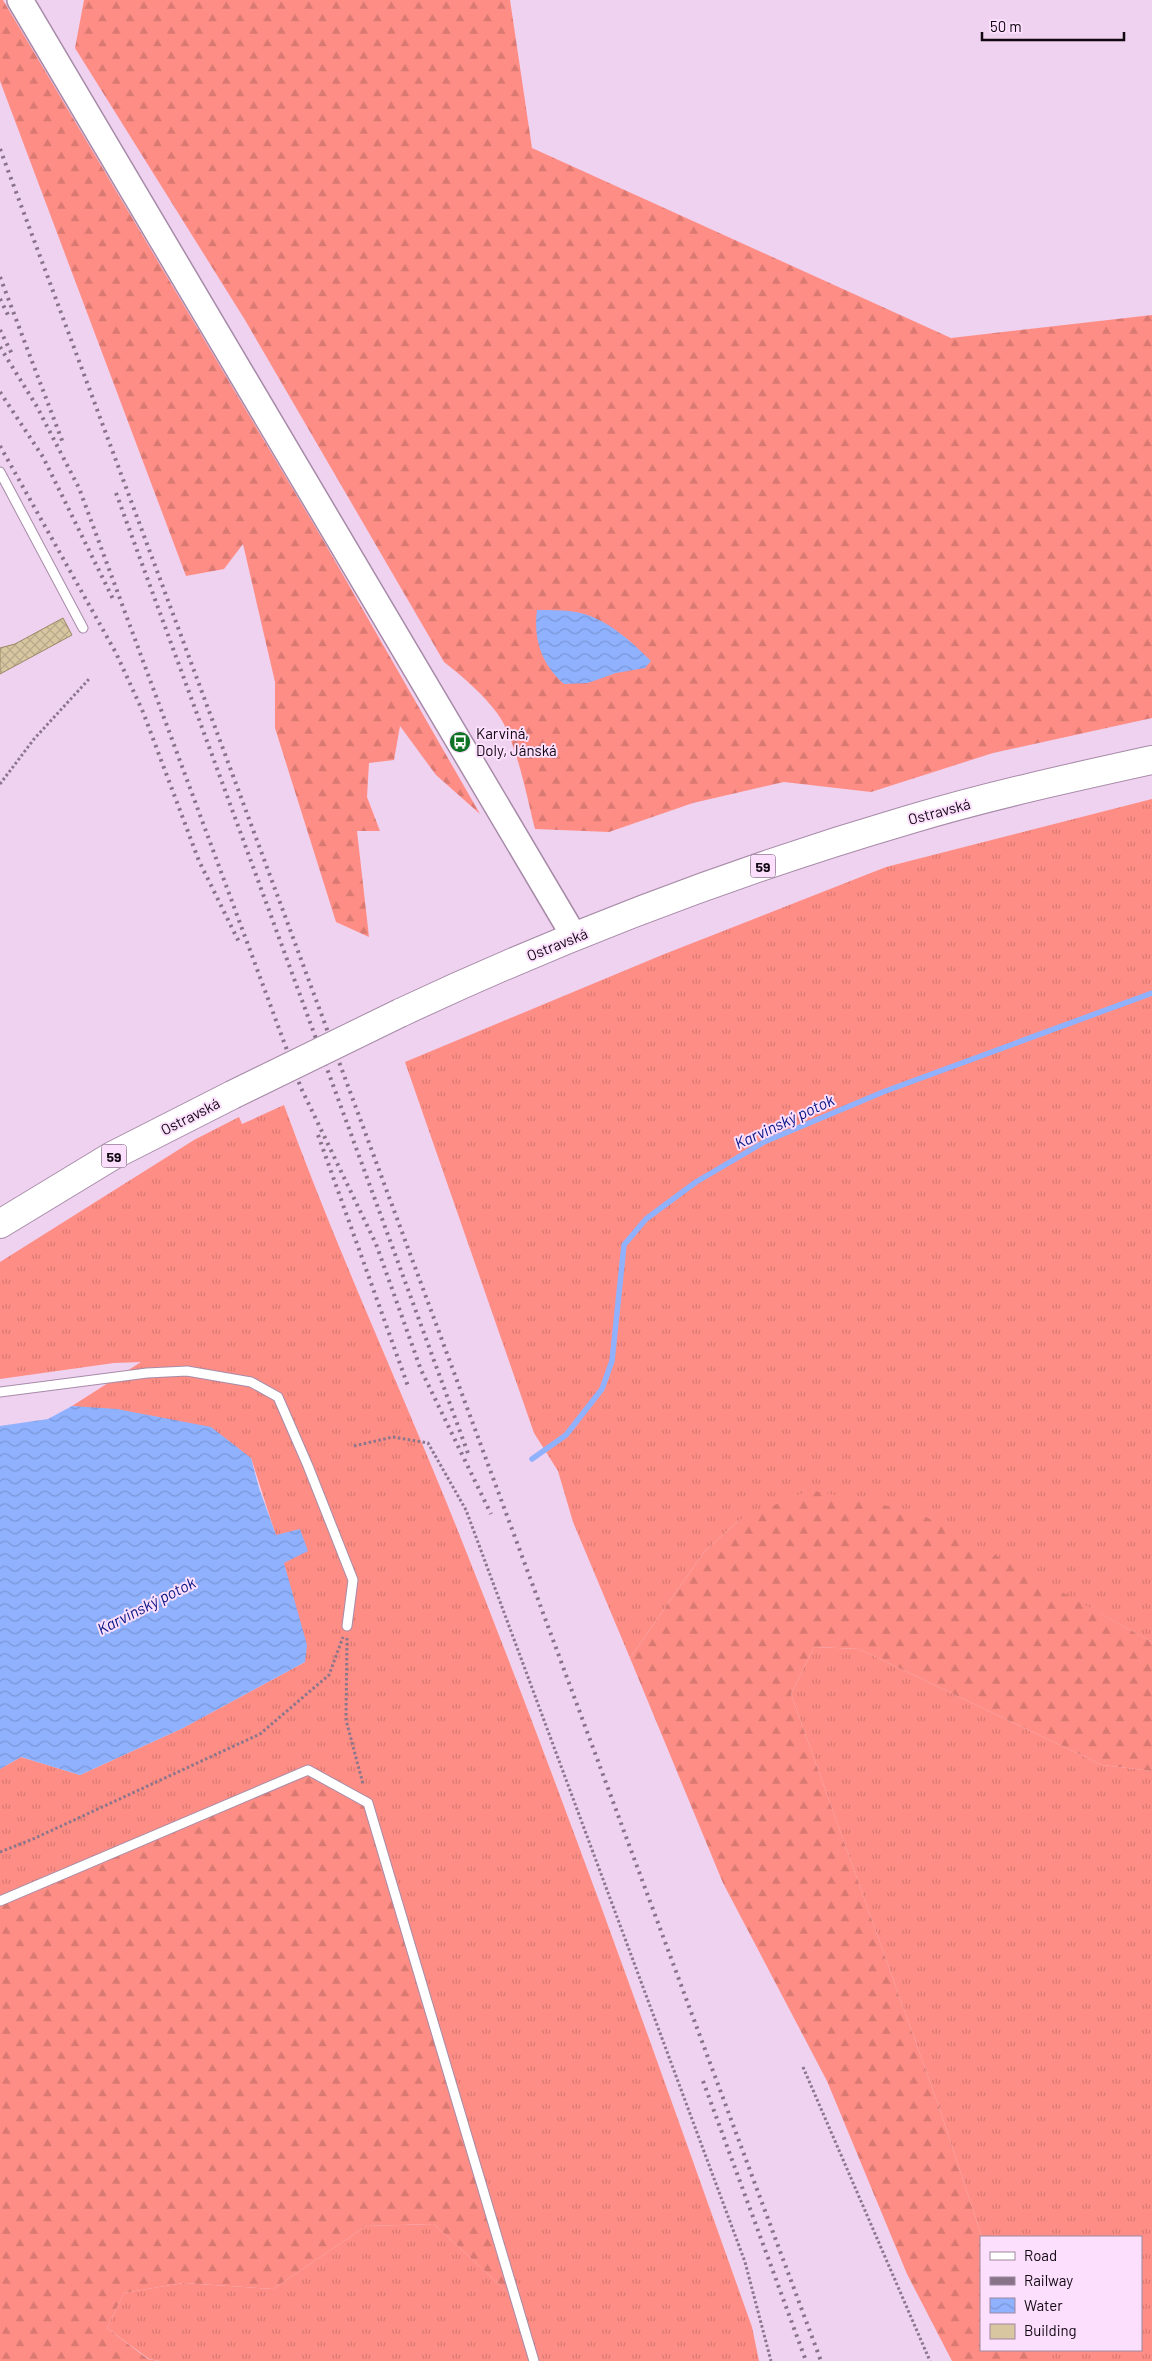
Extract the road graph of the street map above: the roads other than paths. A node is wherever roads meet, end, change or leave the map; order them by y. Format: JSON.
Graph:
{"nodes":[{"id":1,"x":27,"y":4,"type":"edge"},
{"id":2,"x":0,"y":472,"type":"edge"},
{"id":3,"x":83,"y":628,"type":"dead end"},
{"id":4,"x":1152,"y":760,"type":"edge"},
{"id":5,"x":574,"y":936,"type":"junction"},
{"id":6,"x":0,"y":1224,"type":"edge"},
{"id":7,"x":0,"y":1392,"type":"edge"},
{"id":8,"x":347,"y":1626,"type":"road end"},
{"id":9,"x":0,"y":1901,"type":"edge"},
{"id":10,"x":534,"y":2361,"type":"edge"}],
"edges":[{"from":1,"to":5,"type":"street"},
{"from":2,"to":3,"type":"lane"},
{"from":4,"to":5,"type":"main road","name":"Ostravská","number":"59"},
{"from":5,"to":6,"type":"main road","name":"Ostravská","number":"59","bridge":true},
{"from":7,"to":8,"type":"lane"},
{"from":9,"to":10,"type":"lane"}]}
